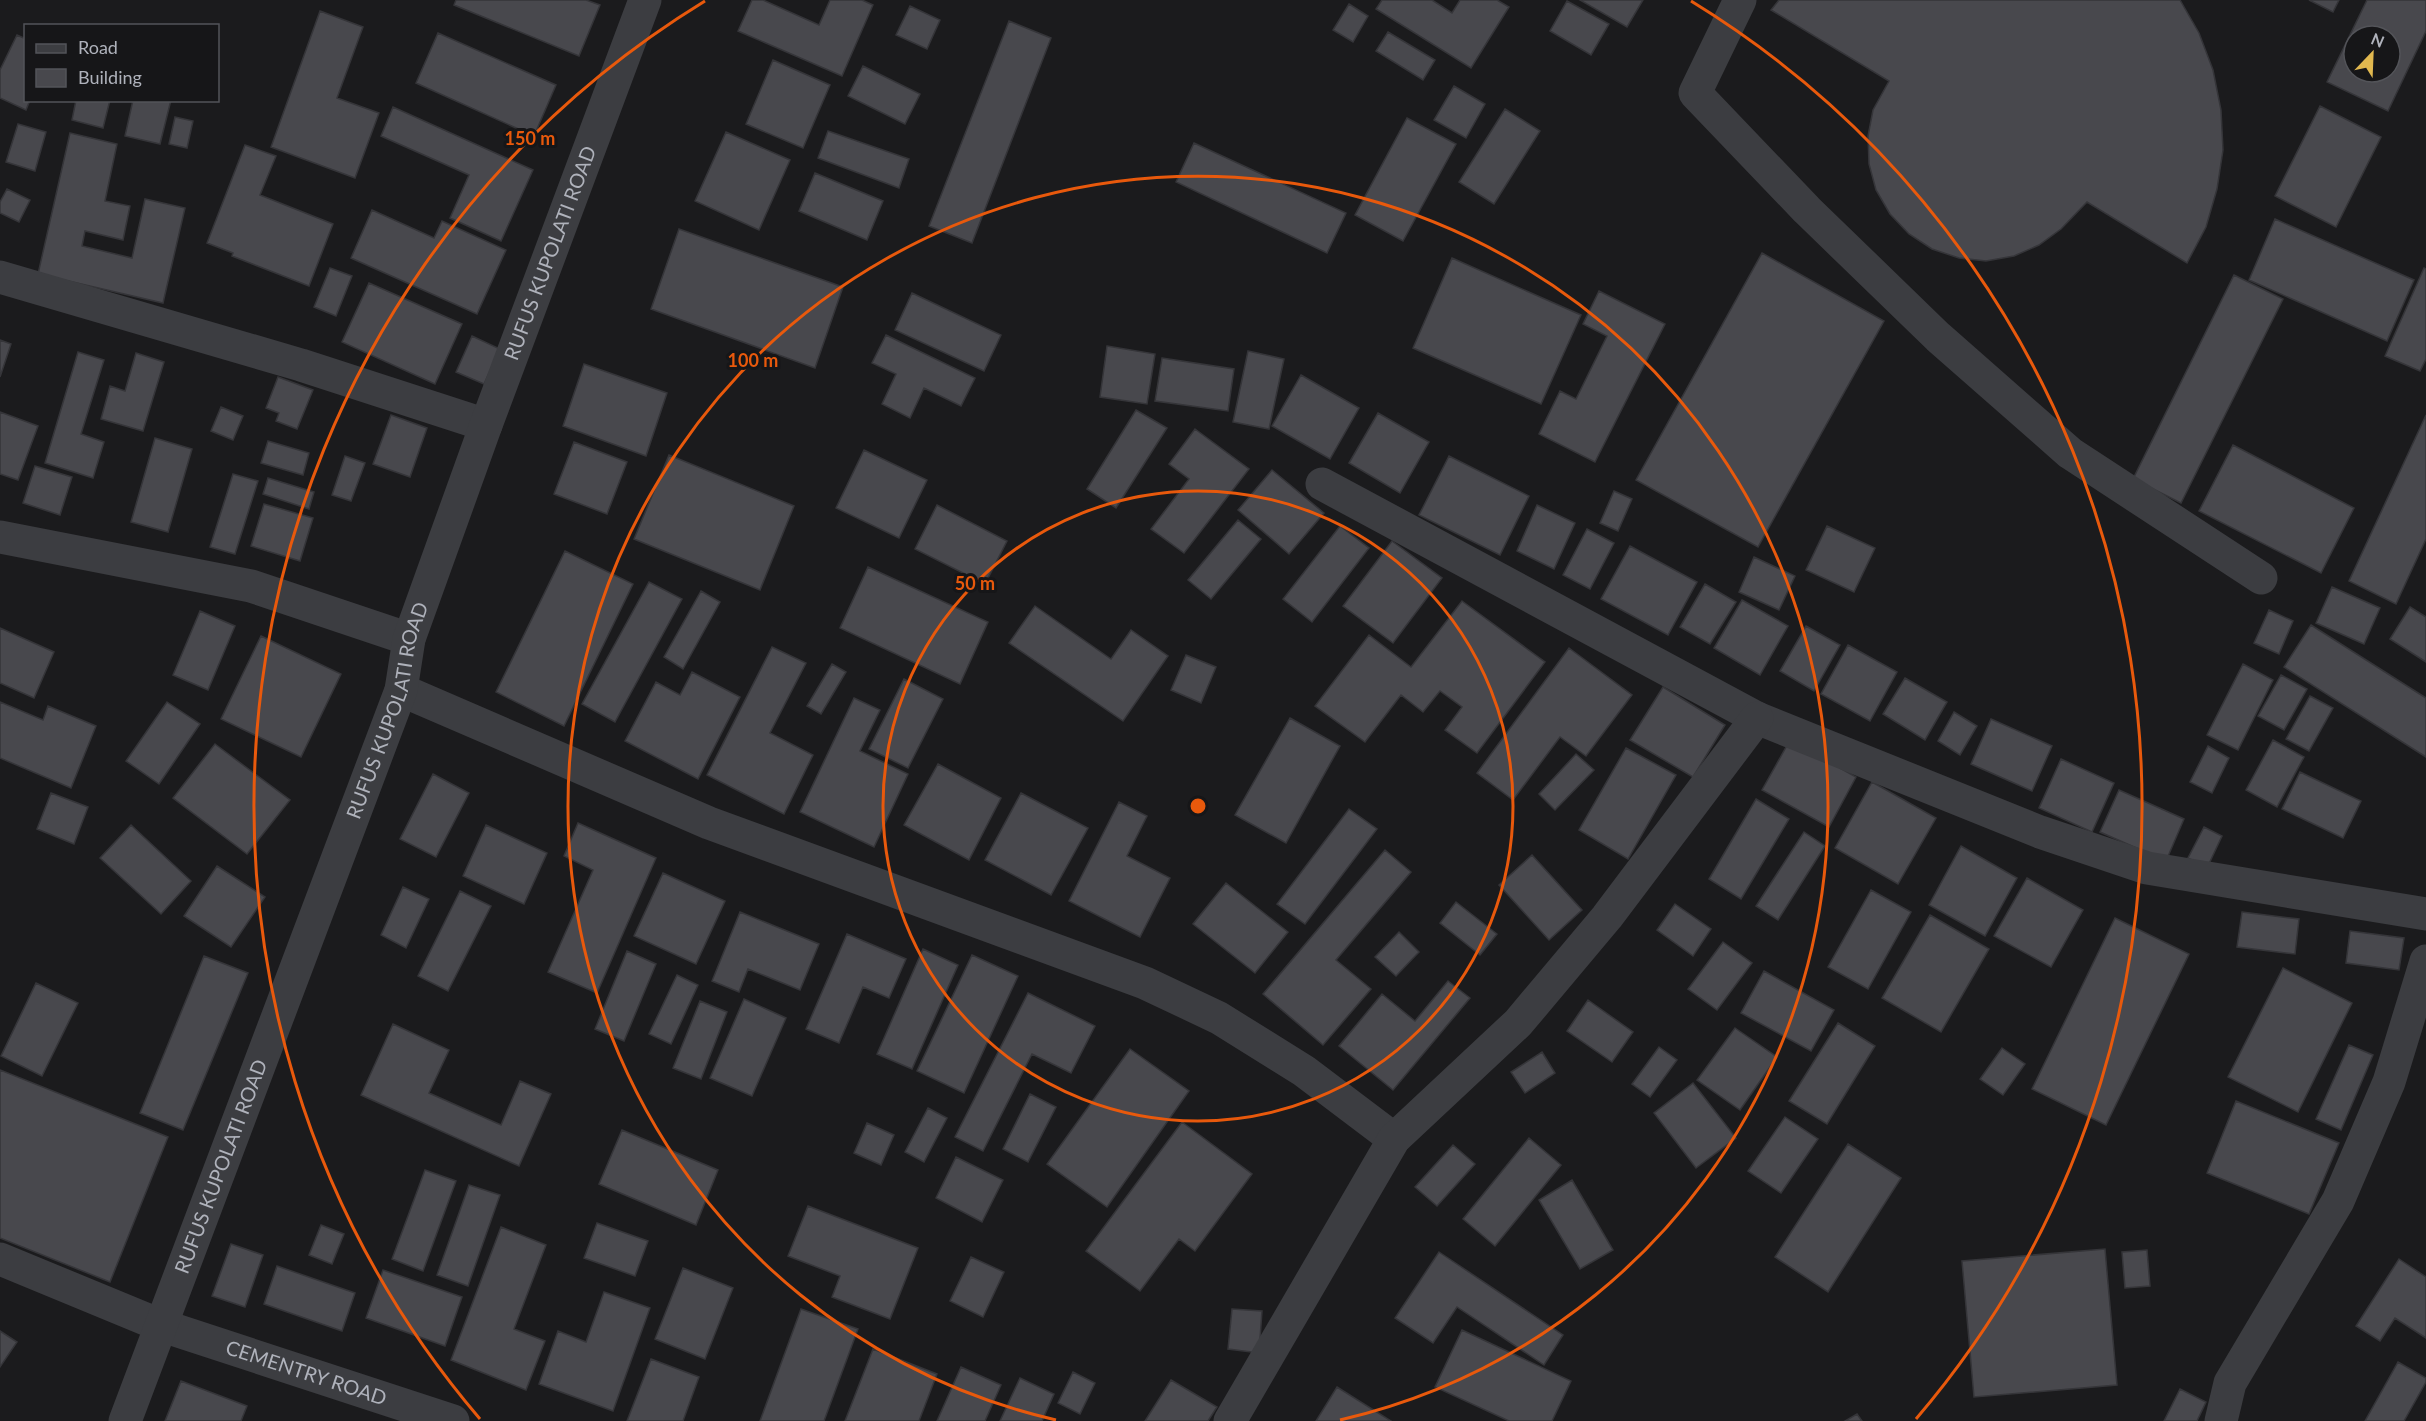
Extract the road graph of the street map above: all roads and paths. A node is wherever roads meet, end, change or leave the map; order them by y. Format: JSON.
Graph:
{"nodes":[{"id":1,"x":645,"y":0,"type":"edge"},
{"id":2,"x":1740,"y":0,"type":"edge"},
{"id":3,"x":0,"y":277,"type":"edge"},
{"id":4,"x":486,"y":424,"type":"junction"},
{"id":5,"x":1322,"y":484,"type":"dead end"},
{"id":6,"x":0,"y":537,"type":"edge"},
{"id":7,"x":2261,"y":578,"type":"dead end"},
{"id":8,"x":409,"y":639,"type":"junction"},
{"id":9,"x":401,"y":690,"type":"junction"},
{"id":10,"x":1757,"y":718,"type":"junction"},
{"id":11,"x":2426,"y":914,"type":"edge"},
{"id":12,"x":2426,"y":961,"type":"edge"},
{"id":13,"x":1394,"y":1139,"type":"junction"},
{"id":14,"x":0,"y":1259,"type":"edge"},
{"id":15,"x":160,"y":1325,"type":"junction"},
{"id":16,"x":125,"y":1421,"type":"edge"},
{"id":17,"x":453,"y":1421,"type":"edge"},
{"id":18,"x":1230,"y":1421,"type":"edge"},
{"id":19,"x":2221,"y":1421,"type":"edge"}],
"edges":[{"from":1,"to":4,"type":"street","name":"RUFUS KUPOLATI ROAD"},
{"from":2,"to":7,"type":"street"},
{"from":3,"to":4,"type":"street"},
{"from":4,"to":8,"type":"street","name":"RUFUS KUPOLATI ROAD"},
{"from":5,"to":10,"type":"street"},
{"from":6,"to":8,"type":"street"},
{"from":8,"to":9,"type":"street","name":"RUFUS KUPOLATI ROAD"},
{"from":9,"to":13,"type":"street"},
{"from":9,"to":15,"type":"street","name":"RUFUS KUPOLATI ROAD"},
{"from":10,"to":11,"type":"street"},
{"from":10,"to":13,"type":"street"},
{"from":12,"to":19,"type":"street"},
{"from":13,"to":18,"type":"street"},
{"from":14,"to":15,"type":"street","name":"CEMENTRY ROAD"},
{"from":15,"to":16,"type":"street","name":"RUFUS KUPOLATI ROAD"},
{"from":15,"to":17,"type":"street","name":"CEMENTRY ROAD"}]}
